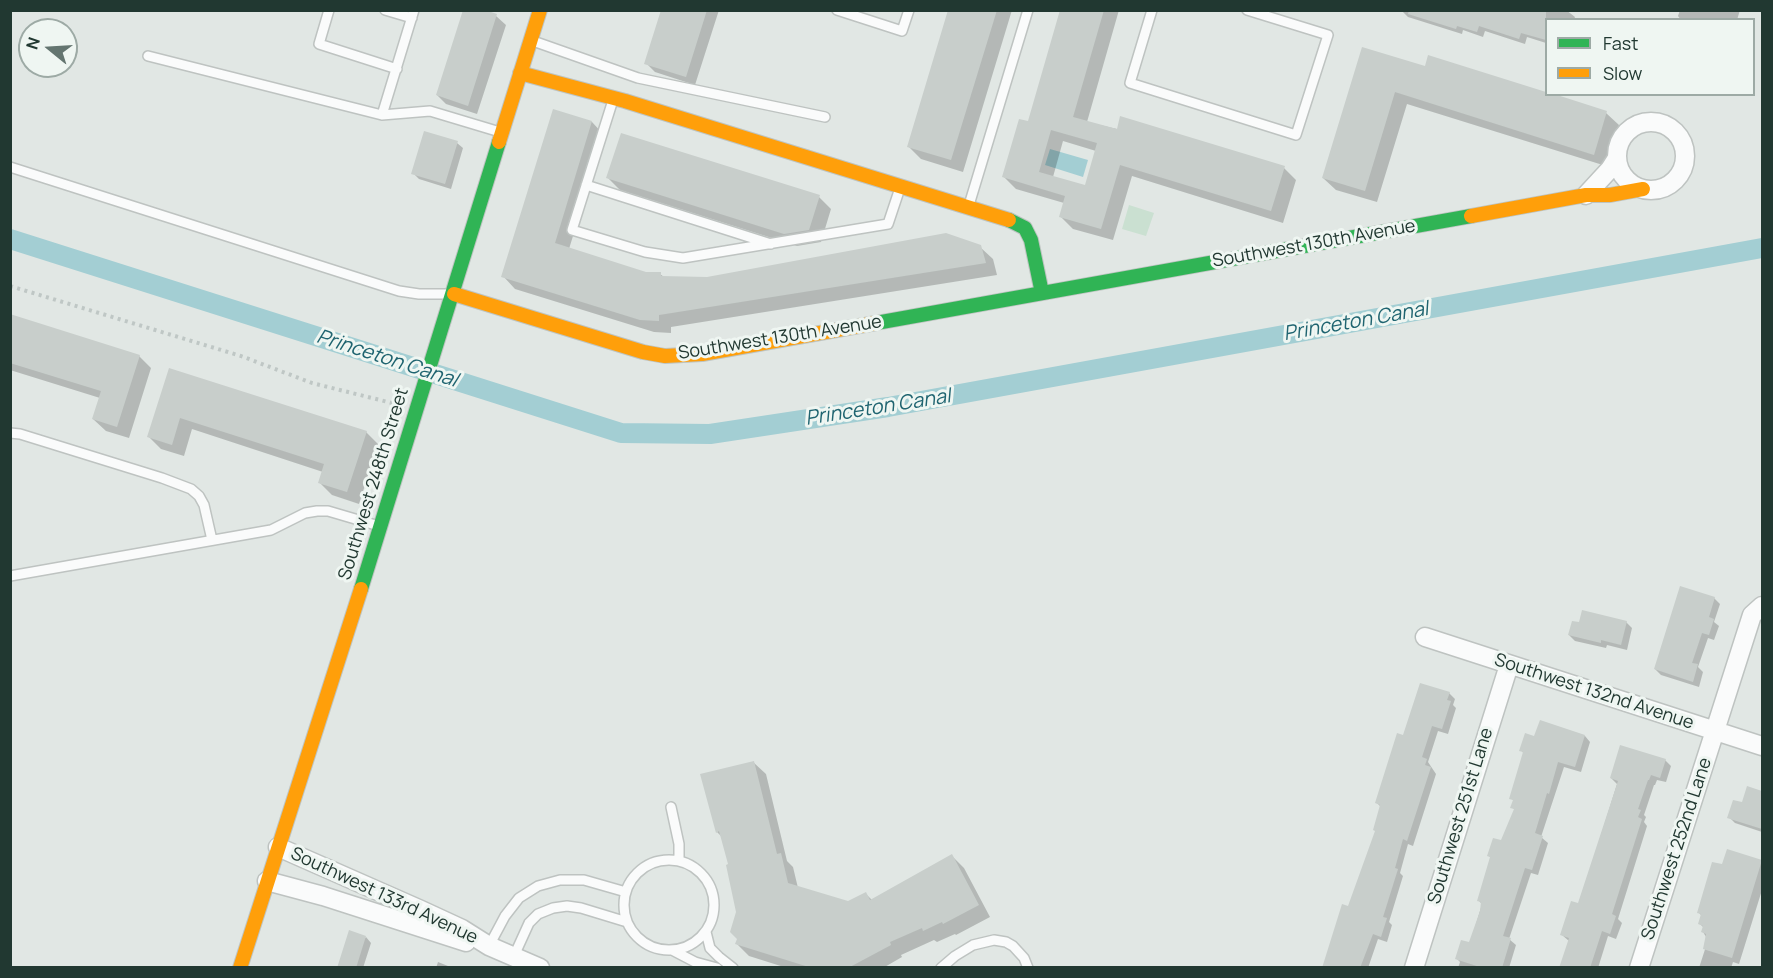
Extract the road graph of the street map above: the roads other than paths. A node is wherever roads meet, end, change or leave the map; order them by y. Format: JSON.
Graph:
{"nodes":[{"id":1,"x":329,"y":10,"type":"edge"},
{"id":2,"x":385,"y":10,"type":"edge"},
{"id":3,"x":540,"y":10,"type":"edge"},
{"id":4,"x":837,"y":10,"type":"edge"},
{"id":5,"x":909,"y":10,"type":"edge"},
{"id":6,"x":1028,"y":10,"type":"edge"},
{"id":7,"x":1152,"y":10,"type":"edge"},
{"id":8,"x":1247,"y":10,"type":"edge"},
{"id":9,"x":413,"y":14,"type":"edge"},
{"id":10,"x":531,"y":40,"type":"junction"},
{"id":11,"x":148,"y":56,"type":"dead end"},
{"id":12,"x":397,"y":69,"type":"junction"},
{"id":13,"x":520,"y":73,"type":"junction"},
{"id":14,"x":614,"y":99,"type":"junction"},
{"id":15,"x":382,"y":116,"type":"junction"},
{"id":16,"x":825,"y":117,"type":"dead end"},
{"id":17,"x":502,"y":132,"type":"junction"},
{"id":18,"x":1617,"y":158,"type":"junction"},
{"id":19,"x":10,"y":167,"type":"edge"},
{"id":20,"x":586,"y":185,"type":"junction"},
{"id":21,"x":901,"y":186,"type":"junction"},
{"id":22,"x":1644,"y":189,"type":"junction"},
{"id":23,"x":1586,"y":195,"type":"junction"},
{"id":24,"x":968,"y":207,"type":"junction"},
{"id":25,"x":774,"y":244,"type":"junction"},
{"id":26,"x":1042,"y":293,"type":"junction"},
{"id":27,"x":454,"y":294,"type":"junction"},
{"id":28,"x":10,"y":434,"type":"edge"},
{"id":29,"x":381,"y":527,"type":"junction"},
{"id":30,"x":212,"y":540,"type":"junction"},
{"id":31,"x":10,"y":576,"type":"edge"},
{"id":32,"x":1762,"y":606,"type":"edge"},
{"id":33,"x":1425,"y":638,"type":"dead end"},
{"id":34,"x":1509,"y":665,"type":"junction"},
{"id":35,"x":1716,"y":732,"type":"junction"},
{"id":36,"x":1762,"y":746,"type":"edge"},
{"id":37,"x":671,"y":807,"type":"dead end"},
{"id":38,"x":278,"y":847,"type":"junction"},
{"id":39,"x":679,"y":860,"type":"junction"},
{"id":40,"x":267,"y":881,"type":"junction"},
{"id":41,"x":626,"y":892,"type":"junction"},
{"id":42,"x":627,"y":922,"type":"junction"},
{"id":43,"x":705,"y":932,"type":"junction"},
{"id":44,"x":489,"y":946,"type":"junction"},
{"id":45,"x":672,"y":950,"type":"junction"},
{"id":46,"x":514,"y":956,"type":"junction"},
{"id":47,"x":240,"y":968,"type":"edge"},
{"id":48,"x":540,"y":968,"type":"edge"},
{"id":49,"x":717,"y":968,"type":"edge"},
{"id":50,"x":733,"y":968,"type":"edge"},
{"id":51,"x":941,"y":968,"type":"edge"},
{"id":52,"x":1028,"y":968,"type":"edge"},
{"id":53,"x":1414,"y":968,"type":"edge"},
{"id":54,"x":1639,"y":968,"type":"edge"}],
"edges":[{"from":1,"to":12,"type":"lane"},
{"from":2,"to":9,"type":"lane"},
{"from":3,"to":10,"type":"street","name":"Southwest 248th Street"},
{"from":4,"to":5,"type":"lane"},
{"from":6,"to":24,"type":"lane"},
{"from":7,"to":8,"type":"lane"},
{"from":9,"to":12,"type":"lane"},
{"from":10,"to":13,"type":"street","name":"Southwest 248th Street"},
{"from":10,"to":16,"type":"lane"},
{"from":11,"to":15,"type":"lane"},
{"from":12,"to":15,"type":"lane"},
{"from":13,"to":14,"type":"street"},
{"from":13,"to":17,"type":"street","name":"Southwest 248th Street"},
{"from":14,"to":20,"type":"lane"},
{"from":14,"to":21,"type":"street"},
{"from":15,"to":17,"type":"lane"},
{"from":17,"to":27,"type":"street","name":"Southwest 248th Street"},
{"from":18,"to":22,"type":"street"},
{"from":18,"to":22,"type":"street"},
{"from":18,"to":23,"type":"street"},
{"from":19,"to":27,"type":"lane"},
{"from":20,"to":25,"type":"lane"},
{"from":20,"to":25,"type":"lane"},
{"from":21,"to":24,"type":"street"},
{"from":21,"to":25,"type":"lane"},
{"from":22,"to":23,"type":"street","name":"Southwest 130th Avenue"},
{"from":23,"to":26,"type":"street","name":"Southwest 130th Avenue"},
{"from":24,"to":26,"type":"street"},
{"from":26,"to":27,"type":"street","name":"Southwest 130th Avenue"},
{"from":27,"to":29,"type":"street","name":"Southwest 248th Street"},
{"from":28,"to":30,"type":"lane"},
{"from":29,"to":30,"type":"lane"},
{"from":29,"to":38,"type":"street","name":"Southwest 248th Street"},
{"from":30,"to":31,"type":"lane"},
{"from":32,"to":35,"type":"street","name":"Southwest 252nd Lane"},
{"from":33,"to":34,"type":"street","name":"Southwest 132nd Avenue"},
{"from":34,"to":35,"type":"street","name":"Southwest 132nd Avenue"},
{"from":34,"to":53,"type":"street","name":"Southwest 251st Lane"},
{"from":35,"to":36,"type":"street","name":"Southwest 132nd Avenue"},
{"from":35,"to":54,"type":"street","name":"Southwest 252nd Lane"},
{"from":37,"to":39,"type":"lane"},
{"from":38,"to":40,"type":"street","name":"Southwest 248th Street"},
{"from":38,"to":44,"type":"street","name":"Southwest 133rd Avenue"},
{"from":39,"to":41,"type":"lane"},
{"from":39,"to":43,"type":"lane"},
{"from":40,"to":44,"type":"street","name":"Southwest 133rd Avenue"},
{"from":40,"to":47,"type":"street","name":"Southwest 248th Street"},
{"from":41,"to":42,"type":"lane"},
{"from":41,"to":44,"type":"lane"},
{"from":42,"to":45,"type":"lane"},
{"from":42,"to":46,"type":"lane"},
{"from":43,"to":45,"type":"lane"},
{"from":43,"to":50,"type":"lane"},
{"from":44,"to":46,"type":"street","name":"Southwest 133rd Avenue"},
{"from":45,"to":49,"type":"lane"},
{"from":46,"to":48,"type":"street","name":"Southwest 133rd Avenue"},
{"from":51,"to":52,"type":"lane"}]}
